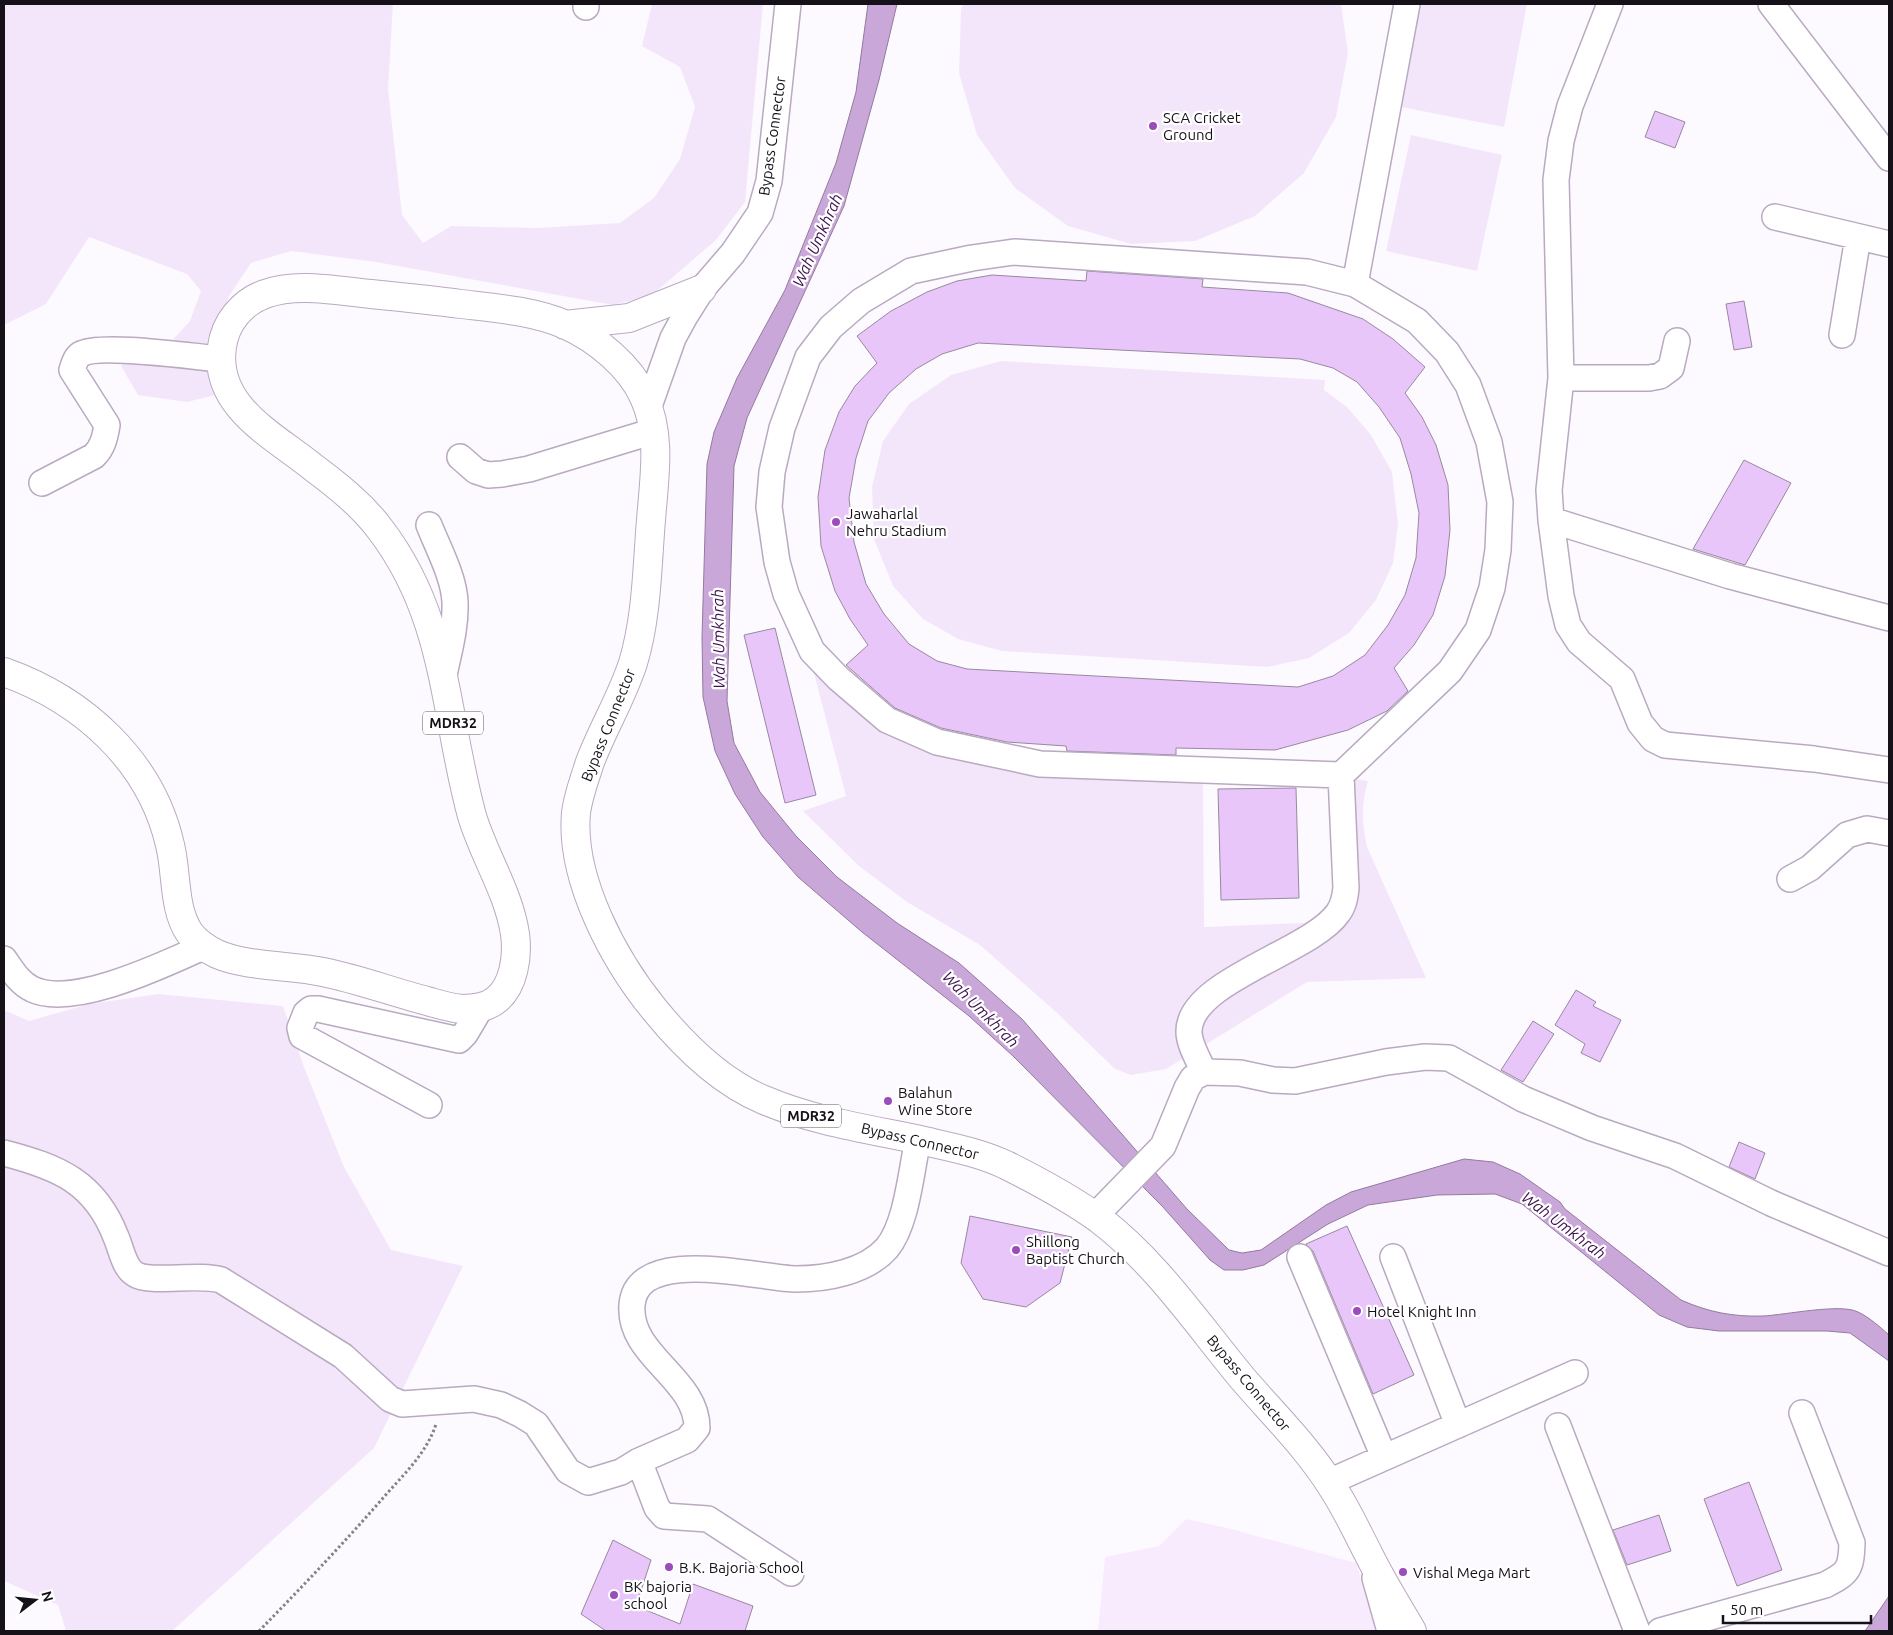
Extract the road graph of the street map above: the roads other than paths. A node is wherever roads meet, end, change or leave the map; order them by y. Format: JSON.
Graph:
{"nodes":[{"id":1,"x":788,"y":4,"type":"edge"},
{"id":2,"x":1407,"y":4,"type":"edge"},
{"id":3,"x":1610,"y":4,"type":"edge"},
{"id":4,"x":1771,"y":4,"type":"edge"},
{"id":5,"x":1889,"y":158,"type":"edge"},
{"id":6,"x":1775,"y":217,"type":"dead end"},
{"id":7,"x":1858,"y":237,"type":"junction"},
{"id":8,"x":1889,"y":244,"type":"edge"},
{"id":9,"x":1355,"y":284,"type":"junction"},
{"id":10,"x":702,"y":289,"type":"junction"},
{"id":11,"x":565,"y":325,"type":"junction"},
{"id":12,"x":1842,"y":335,"type":"dead end"},
{"id":13,"x":1677,"y":341,"type":"dead end"},
{"id":14,"x":221,"y":359,"type":"junction"},
{"id":15,"x":1561,"y":378,"type":"junction"},
{"id":16,"x":651,"y":418,"type":"junction"},
{"id":17,"x":460,"y":457,"type":"dead end"},
{"id":18,"x":42,"y":483,"type":"dead end"},
{"id":19,"x":1551,"y":520,"type":"junction"},
{"id":20,"x":429,"y":525,"type":"dead end"},
{"id":21,"x":1889,"y":618,"type":"edge"},
{"id":22,"x":4,"y":672,"type":"edge"},
{"id":23,"x":444,"y":675,"type":"junction"},
{"id":24,"x":1889,"y":770,"type":"edge"},
{"id":25,"x":1341,"y":775,"type":"junction"},
{"id":26,"x":1889,"y":833,"type":"edge"},
{"id":27,"x":1790,"y":879,"type":"dead end"},
{"id":28,"x":203,"y":946,"type":"junction"},
{"id":29,"x":4,"y":958,"type":"edge"},
{"id":30,"x":481,"y":1007,"type":"junction"},
{"id":31,"x":1204,"y":1072,"type":"junction"},
{"id":32,"x":429,"y":1106,"type":"dead end"},
{"id":33,"x":918,"y":1140,"type":"junction"},
{"id":34,"x":4,"y":1153,"type":"edge"},
{"id":35,"x":1095,"y":1216,"type":"junction"},
{"id":36,"x":1889,"y":1253,"type":"edge"},
{"id":37,"x":1300,"y":1257,"type":"dead end"},
{"id":38,"x":1394,"y":1258,"type":"dead end"},
{"id":39,"x":1575,"y":1373,"type":"dead end"},
{"id":40,"x":1802,"y":1413,"type":"dead end"},
{"id":41,"x":1458,"y":1425,"type":"junction"},
{"id":42,"x":1558,"y":1426,"type":"dead end"},
{"id":43,"x":1384,"y":1458,"type":"junction"},
{"id":44,"x":639,"y":1461,"type":"junction"},
{"id":45,"x":1329,"y":1482,"type":"junction"},
{"id":46,"x":1368,"y":1554,"type":"junction"},
{"id":47,"x":791,"y":1573,"type":"dead end"},
{"id":48,"x":1390,"y":1631,"type":"edge"},
{"id":49,"x":1412,"y":1631,"type":"edge"},
{"id":50,"x":1637,"y":1631,"type":"edge"},
{"id":51,"x":1660,"y":1631,"type":"edge"}],
"edges":[{"from":1,"to":10,"type":"street","name":"Bypass Connector"},
{"from":2,"to":9,"type":"street"},
{"from":3,"to":15,"type":"street"},
{"from":4,"to":5,"type":"street"},
{"from":6,"to":7,"type":"street"},
{"from":7,"to":8,"type":"street"},
{"from":7,"to":12,"type":"street"},
{"from":9,"to":25,"type":"street"},
{"from":9,"to":25,"type":"street"},
{"from":10,"to":11,"type":"main road"},
{"from":10,"to":16,"type":"street","name":"Bypass Connector"},
{"from":11,"to":14,"type":"main road","number":"MDR32"},
{"from":11,"to":16,"type":"main road","number":"MDR32"},
{"from":13,"to":15,"type":"street"},
{"from":14,"to":18,"type":"street"},
{"from":14,"to":23,"type":"main road","number":"MDR32"},
{"from":15,"to":19,"type":"street"},
{"from":16,"to":17,"type":"street"},
{"from":16,"to":33,"type":"main road","name":"Bypass Connector","number":"MDR32"},
{"from":19,"to":21,"type":"street"},
{"from":19,"to":24,"type":"street"},
{"from":20,"to":23,"type":"street"},
{"from":22,"to":28,"type":"main road"},
{"from":23,"to":30,"type":"main road","number":"MDR32"},
{"from":25,"to":31,"type":"street"},
{"from":26,"to":27,"type":"street"},
{"from":28,"to":29,"type":"street"},
{"from":28,"to":30,"type":"main road"},
{"from":30,"to":32,"type":"street"},
{"from":31,"to":35,"type":"street"},
{"from":31,"to":36,"type":"street"},
{"from":33,"to":35,"type":"main road","name":"Bypass Connector","number":"MDR32"},
{"from":33,"to":44,"type":"street"},
{"from":34,"to":44,"type":"street"},
{"from":35,"to":45,"type":"main road","name":"Bypass Connector","number":"MDR32"},
{"from":37,"to":43,"type":"street"},
{"from":38,"to":41,"type":"street"},
{"from":39,"to":41,"type":"street"},
{"from":40,"to":51,"type":"street"},
{"from":41,"to":43,"type":"street"},
{"from":42,"to":50,"type":"street"},
{"from":43,"to":45,"type":"street"},
{"from":44,"to":47,"type":"street"},
{"from":45,"to":46,"type":"main road","name":"Bypass Connector","number":"MDR32"},
{"from":46,"to":48,"type":"street"},
{"from":46,"to":49,"type":"main road","name":"Bypass Connector","number":"MDR32"}]}
